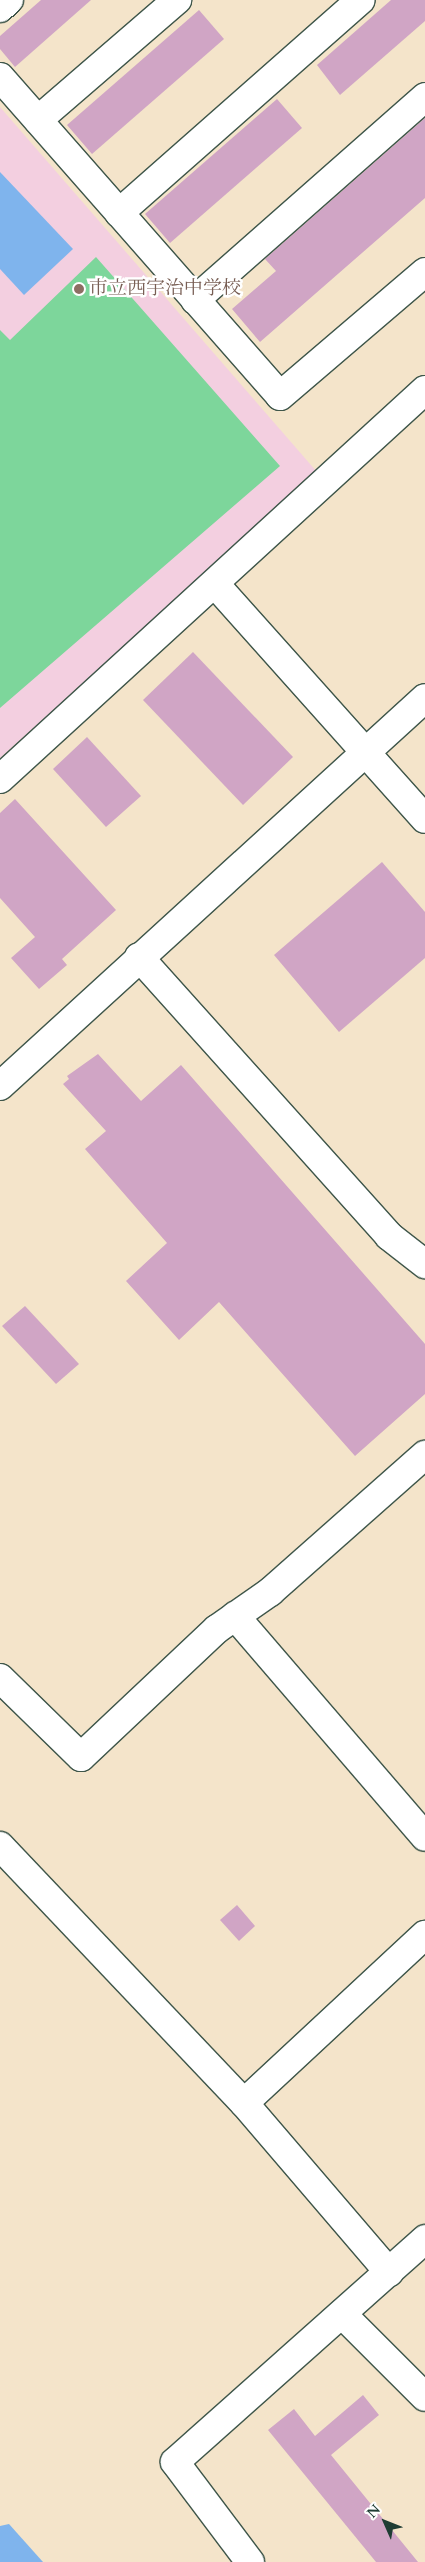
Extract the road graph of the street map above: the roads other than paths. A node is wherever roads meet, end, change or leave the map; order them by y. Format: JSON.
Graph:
{"nodes":[{"id":1,"x":10,"y":0,"type":"edge"},
{"id":2,"x":177,"y":0,"type":"edge"},
{"id":3,"x":361,"y":0,"type":"edge"},
{"id":4,"x":0,"y":8,"type":"edge"},
{"id":5,"x":0,"y":77,"type":"edge"},
{"id":6,"x":425,"y":97,"type":"edge"},
{"id":7,"x":38,"y":120,"type":"junction"},
{"id":8,"x":119,"y":213,"type":"junction"},
{"id":9,"x":425,"y":272,"type":"edge"},
{"id":10,"x":195,"y":300,"type":"junction"},
{"id":11,"x":425,"y":390,"type":"edge"},
{"id":12,"x":215,"y":584,"type":"junction"},
{"id":13,"x":425,"y":698,"type":"edge"},
{"id":14,"x":364,"y":751,"type":"junction"},
{"id":15,"x":0,"y":779,"type":"edge"},
{"id":16,"x":425,"y":818,"type":"edge"},
{"id":17,"x":139,"y":958,"type":"junction"},
{"id":18,"x":0,"y":1086,"type":"edge"},
{"id":19,"x":425,"y":1264,"type":"edge"},
{"id":20,"x":425,"y":1455,"type":"edge"},
{"id":21,"x":235,"y":1616,"type":"junction"},
{"id":22,"x":0,"y":1678,"type":"edge"},
{"id":23,"x":425,"y":1837,"type":"edge"},
{"id":24,"x":0,"y":1846,"type":"edge"},
{"id":25,"x":425,"y":1935,"type":"edge"},
{"id":26,"x":244,"y":2103,"type":"junction"},
{"id":27,"x":425,"y":2240,"type":"edge"},
{"id":28,"x":389,"y":2272,"type":"junction"},
{"id":29,"x":342,"y":2314,"type":"junction"},
{"id":30,"x":425,"y":2397,"type":"edge"},
{"id":31,"x":250,"y":2562,"type":"edge"}],
"edges":[{"from":1,"to":4,"type":"lane"},
{"from":2,"to":7,"type":"lane"},
{"from":3,"to":8,"type":"lane"},
{"from":5,"to":7,"type":"lane"},
{"from":6,"to":10,"type":"lane"},
{"from":7,"to":8,"type":"lane"},
{"from":8,"to":10,"type":"lane"},
{"from":9,"to":10,"type":"lane"},
{"from":11,"to":12,"type":"lane"},
{"from":12,"to":14,"type":"lane"},
{"from":12,"to":15,"type":"lane"},
{"from":13,"to":14,"type":"lane"},
{"from":14,"to":16,"type":"lane"},
{"from":14,"to":17,"type":"lane"},
{"from":17,"to":18,"type":"lane"},
{"from":17,"to":19,"type":"lane"},
{"from":20,"to":21,"type":"lane"},
{"from":21,"to":22,"type":"lane"},
{"from":21,"to":23,"type":"lane"},
{"from":24,"to":26,"type":"lane"},
{"from":25,"to":26,"type":"lane"},
{"from":26,"to":28,"type":"lane"},
{"from":27,"to":28,"type":"lane"},
{"from":28,"to":29,"type":"lane"},
{"from":29,"to":30,"type":"lane"},
{"from":29,"to":31,"type":"lane"}]}
